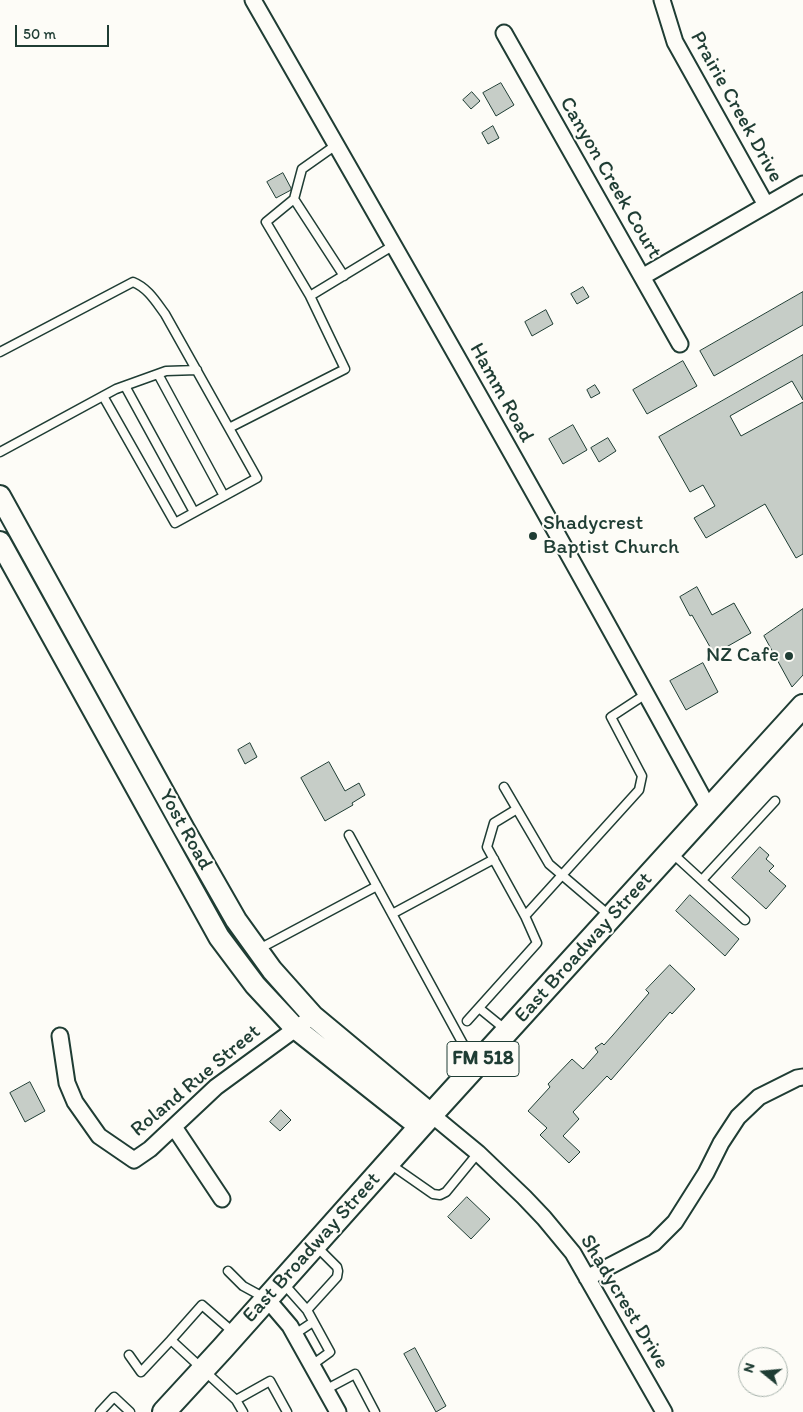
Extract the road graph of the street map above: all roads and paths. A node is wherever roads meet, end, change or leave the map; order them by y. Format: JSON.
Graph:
{"nodes":[{"id":1,"x":253,"y":0,"type":"edge"},
{"id":2,"x":662,"y":0,"type":"edge"},
{"id":3,"x":504,"y":33,"type":"dead end"},
{"id":4,"x":336,"y":145,"type":"junction"},
{"id":5,"x":803,"y":184,"type":"edge"},
{"id":6,"x":294,"y":199,"type":"junction"},
{"id":7,"x":766,"y":205,"type":"junction"},
{"id":8,"x":394,"y":245,"type":"junction"},
{"id":9,"x":344,"y":276,"type":"junction"},
{"id":10,"x":642,"y":277,"type":"junction"},
{"id":11,"x":310,"y":296,"type":"junction"},
{"id":12,"x":680,"y":344,"type":"dead end"},
{"id":13,"x":0,"y":352,"type":"edge"},
{"id":14,"x":197,"y":370,"type":"junction"},
{"id":15,"x":158,"y":374,"type":"junction"},
{"id":16,"x":125,"y":386,"type":"junction"},
{"id":17,"x":103,"y":396,"type":"junction"},
{"id":18,"x":229,"y":428,"type":"junction"},
{"id":19,"x":0,"y":452,"type":"edge"},
{"id":20,"x":0,"y":496,"type":"edge"},
{"id":21,"x":224,"y":496,"type":"junction"},
{"id":22,"x":194,"y":512,"type":"junction"},
{"id":23,"x":0,"y":542,"type":"edge"},
{"id":24,"x":43,"y":574,"type":"junction"},
{"id":25,"x":23,"y":584,"type":"junction"},
{"id":26,"x":646,"y":694,"type":"junction"},
{"id":27,"x":803,"y":706,"type":"edge"},
{"id":28,"x":158,"y":782,"type":"junction"},
{"id":29,"x":504,"y":787,"type":"dead end"},
{"id":30,"x":139,"y":792,"type":"junction"},
{"id":31,"x":775,"y":802,"type":"dead end"},
{"id":32,"x":517,"y":809,"type":"junction"},
{"id":33,"x":709,"y":809,"type":"junction"},
{"id":34,"x":349,"y":835,"type":"dead end"},
{"id":35,"x":671,"y":852,"type":"junction"},
{"id":36,"x":494,"y":859,"type":"junction"},
{"id":37,"x":563,"y":876,"type":"junction"},
{"id":38,"x":702,"y":880,"type":"junction"},
{"id":39,"x":377,"y":886,"type":"junction"},
{"id":40,"x":392,"y":914,"type":"junction"},
{"id":41,"x":526,"y":916,"type":"junction"},
{"id":42,"x":611,"y":917,"type":"junction"},
{"id":43,"x":745,"y":920,"type":"dead end"},
{"id":44,"x":257,"y":950,"type":"junction"},
{"id":45,"x":237,"y":961,"type":"junction"},
{"id":46,"x":478,"y":1008,"type":"junction"},
{"id":47,"x":313,"y":1016,"type":"junction"},
{"id":48,"x":467,"y":1021,"type":"dead end"},
{"id":49,"x":295,"y":1028,"type":"junction"},
{"id":50,"x":508,"y":1032,"type":"junction"},
{"id":51,"x":60,"y":1036,"type":"dead end"},
{"id":52,"x":483,"y":1060,"type":"junction"},
{"id":53,"x":803,"y":1077,"type":"edge"},
{"id":54,"x":426,"y":1121,"type":"junction"},
{"id":55,"x":174,"y":1127,"type":"junction"},
{"id":56,"x":478,"y":1153,"type":"junction"},
{"id":57,"x":388,"y":1163,"type":"junction"},
{"id":58,"x":222,"y":1199,"type":"dead end"},
{"id":59,"x":315,"y":1245,"type":"junction"},
{"id":60,"x":228,"y":1271,"type":"dead end"},
{"id":61,"x":587,"y":1278,"type":"junction"},
{"id":62,"x":282,"y":1282,"type":"junction"},
{"id":63,"x":267,"y":1299,"type":"junction"},
{"id":64,"x":307,"y":1310,"type":"junction"},
{"id":65,"x":313,"y":1322,"type":"junction"},
{"id":66,"x":236,"y":1334,"type":"junction"},
{"id":67,"x":295,"y":1334,"type":"junction"},
{"id":68,"x":170,"y":1340,"type":"junction"},
{"id":69,"x":129,"y":1355,"type":"dead end"},
{"id":70,"x":312,"y":1365,"type":"junction"},
{"id":71,"x":202,"y":1370,"type":"junction"},
{"id":72,"x":326,"y":1390,"type":"junction"},
{"id":73,"x":236,"y":1400,"type":"junction"},
{"id":74,"x":100,"y":1412,"type":"edge"},
{"id":75,"x":130,"y":1412,"type":"edge"},
{"id":76,"x":164,"y":1412,"type":"edge"},
{"id":77,"x":243,"y":1412,"type":"edge"},
{"id":78,"x":287,"y":1412,"type":"edge"},
{"id":79,"x":338,"y":1412,"type":"edge"},
{"id":80,"x":375,"y":1412,"type":"edge"},
{"id":81,"x":664,"y":1412,"type":"edge"}],
"edges":[{"from":1,"to":4,"type":"street","name":"Hamm Road"},
{"from":2,"to":7,"type":"street","name":"Prairie Creek Drive"},
{"from":3,"to":10,"type":"street","name":"Canyon Creek Court"},
{"from":4,"to":6,"type":"lane"},
{"from":4,"to":8,"type":"street","name":"Hamm Road"},
{"from":5,"to":7,"type":"street"},
{"from":6,"to":9,"type":"lane"},
{"from":6,"to":11,"type":"lane"},
{"from":7,"to":10,"type":"street"},
{"from":8,"to":9,"type":"lane"},
{"from":8,"to":26,"type":"street","name":"Hamm Road"},
{"from":9,"to":11,"type":"lane"},
{"from":10,"to":12,"type":"street","name":"Canyon Creek Court"},
{"from":11,"to":18,"type":"lane"},
{"from":13,"to":14,"type":"lane"},
{"from":14,"to":15,"type":"lane"},
{"from":14,"to":18,"type":"lane"},
{"from":15,"to":16,"type":"lane"},
{"from":15,"to":21,"type":"lane"},
{"from":16,"to":17,"type":"lane"},
{"from":16,"to":22,"type":"lane"},
{"from":17,"to":19,"type":"lane"},
{"from":17,"to":22,"type":"lane"},
{"from":18,"to":21,"type":"lane"},
{"from":20,"to":24,"type":"main road","name":"Yost Road"},
{"from":21,"to":22,"type":"lane"},
{"from":23,"to":25,"type":"main road","name":"Yost Road"},
{"from":24,"to":25,"type":"main road"},
{"from":24,"to":28,"type":"main road","name":"Yost Road"},
{"from":25,"to":30,"type":"main road","name":"Yost Road"},
{"from":26,"to":33,"type":"street","name":"Hamm Road"},
{"from":26,"to":37,"type":"lane"},
{"from":27,"to":33,"type":"main road","name":"East Broadway Street","number":"FM 518"},
{"from":28,"to":30,"type":"main road"},
{"from":28,"to":44,"type":"main road","name":"Yost Road"},
{"from":29,"to":32,"type":"lane"},
{"from":30,"to":45,"type":"main road","name":"Yost Road"},
{"from":31,"to":38,"type":"lane"},
{"from":32,"to":36,"type":"lane"},
{"from":32,"to":37,"type":"lane"},
{"from":33,"to":35,"type":"main road","name":"East Broadway Street","number":"FM 518"},
{"from":34,"to":39,"type":"lane"},
{"from":35,"to":38,"type":"lane"},
{"from":35,"to":42,"type":"main road","name":"East Broadway Street","number":"FM 518"},
{"from":36,"to":40,"type":"lane"},
{"from":36,"to":41,"type":"lane"},
{"from":37,"to":41,"type":"lane"},
{"from":37,"to":42,"type":"lane"},
{"from":38,"to":43,"type":"lane"},
{"from":39,"to":40,"type":"lane"},
{"from":39,"to":44,"type":"lane"},
{"from":40,"to":52,"type":"lane"},
{"from":41,"to":46,"type":"lane"},
{"from":42,"to":50,"type":"main road","name":"East Broadway Street","number":"FM 518"},
{"from":44,"to":45,"type":"main road"},
{"from":44,"to":47,"type":"main road","name":"Yost Road"},
{"from":45,"to":49,"type":"main road","name":"Yost Road"},
{"from":46,"to":48,"type":"lane"},
{"from":46,"to":50,"type":"lane"},
{"from":47,"to":49,"type":"street","name":"Roland Rue Street"},
{"from":47,"to":54,"type":"main road","name":"Yost Road"},
{"from":49,"to":54,"type":"main road","name":"Yost Road"},
{"from":49,"to":55,"type":"street","name":"Roland Rue Street"},
{"from":50,"to":52,"type":"main road","name":"East Broadway Street","number":"FM 518"},
{"from":51,"to":55,"type":"street","name":"Roland Rue Street"},
{"from":52,"to":54,"type":"main road","name":"East Broadway Street","number":"FM 518"},
{"from":53,"to":61,"type":"street"},
{"from":54,"to":56,"type":"street","name":"Shadycrest Drive"},
{"from":54,"to":57,"type":"main road","name":"East Broadway Street","number":"FM 518"},
{"from":55,"to":58,"type":"street"},
{"from":56,"to":57,"type":"lane"},
{"from":56,"to":61,"type":"street","name":"Shadycrest Drive"},
{"from":57,"to":59,"type":"main road","name":"East Broadway Street","number":"FM 518"},
{"from":59,"to":62,"type":"main road","name":"East Broadway Street","number":"FM 518"},
{"from":59,"to":64,"type":"lane"},
{"from":60,"to":63,"type":"lane"},
{"from":61,"to":81,"type":"street","name":"Shadycrest Drive"},
{"from":62,"to":63,"type":"main road","name":"East Broadway Street","number":"FM 518"},
{"from":62,"to":64,"type":"lane"},
{"from":63,"to":66,"type":"main road","name":"East Broadway Street","number":"FM 518"},
{"from":63,"to":67,"type":"street"},
{"from":64,"to":65,"type":"lane"},
{"from":65,"to":67,"type":"lane"},
{"from":65,"to":70,"type":"lane"},
{"from":66,"to":68,"type":"lane"},
{"from":66,"to":71,"type":"main road","name":"East Broadway Street","number":"FM 518"},
{"from":67,"to":70,"type":"street"},
{"from":68,"to":69,"type":"lane"},
{"from":68,"to":71,"type":"lane"},
{"from":70,"to":72,"type":"street"},
{"from":71,"to":73,"type":"lane"},
{"from":71,"to":76,"type":"main road","name":"East Broadway Street","number":"FM 518"},
{"from":72,"to":79,"type":"street"},
{"from":72,"to":80,"type":"lane"},
{"from":73,"to":77,"type":"lane"},
{"from":73,"to":78,"type":"lane"},
{"from":74,"to":75,"type":"lane"}]}
